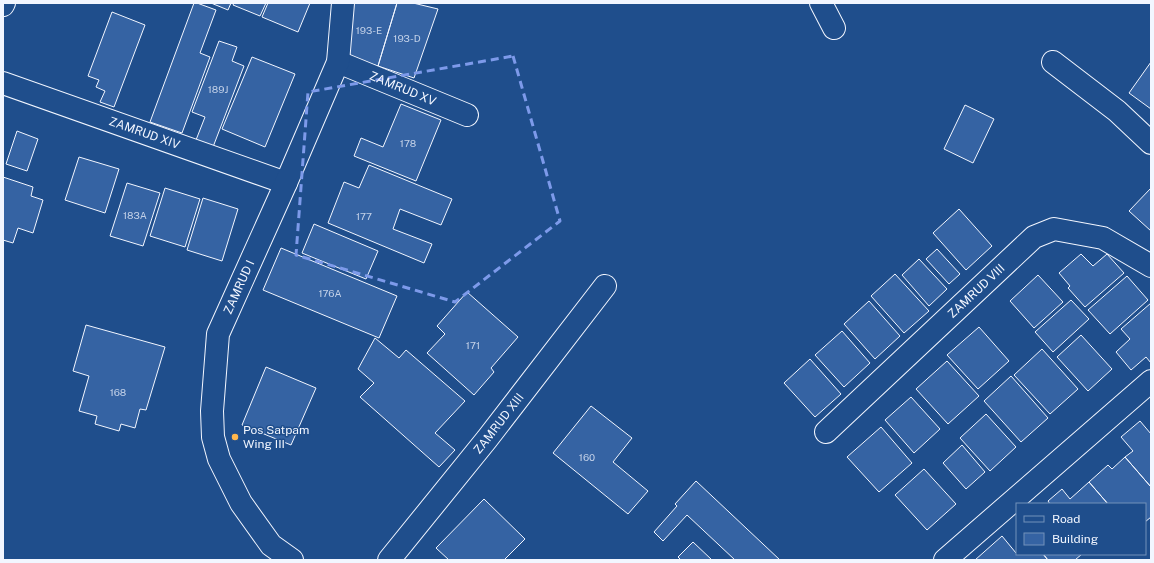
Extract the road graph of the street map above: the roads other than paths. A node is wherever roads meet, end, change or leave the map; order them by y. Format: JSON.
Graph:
{"nodes":[{"id":1,"x":343,"y":3,"type":"edge"},
{"id":2,"x":821,"y":3,"type":"edge"},
{"id":3,"x":834,"y":28,"type":"dead end"},
{"id":4,"x":338,"y":62,"type":"junction"},
{"id":5,"x":1053,"y":62,"type":"dead end"},
{"id":6,"x":3,"y":83,"type":"edge"},
{"id":7,"x":467,"y":115,"type":"dead end"},
{"id":8,"x":1151,"y":143,"type":"edge"},
{"id":9,"x":286,"y":183,"type":"junction"},
{"id":10,"x":1151,"y":266,"type":"edge"},
{"id":11,"x":605,"y":286,"type":"dead end"},
{"id":12,"x":1151,"y":381,"type":"edge"},
{"id":13,"x":826,"y":432,"type":"dead end"},
{"id":14,"x":292,"y":560,"type":"edge"},
{"id":15,"x":389,"y":560,"type":"edge"},
{"id":16,"x":944,"y":560,"type":"edge"}],
"edges":[{"from":1,"to":4,"type":"street","name":"ZAMRUD I"},
{"from":2,"to":3,"type":"street"},
{"from":4,"to":7,"type":"street","name":"ZAMRUD XV"},
{"from":4,"to":9,"type":"street","name":"ZAMRUD I"},
{"from":5,"to":8,"type":"street"},
{"from":6,"to":9,"type":"street","name":"ZAMRUD XIV"},
{"from":9,"to":14,"type":"street","name":"ZAMRUD I"},
{"from":10,"to":13,"type":"street","name":"ZAMRUD VIII"},
{"from":11,"to":15,"type":"street","name":"ZAMRUD XIII"},
{"from":12,"to":16,"type":"street"}]}
